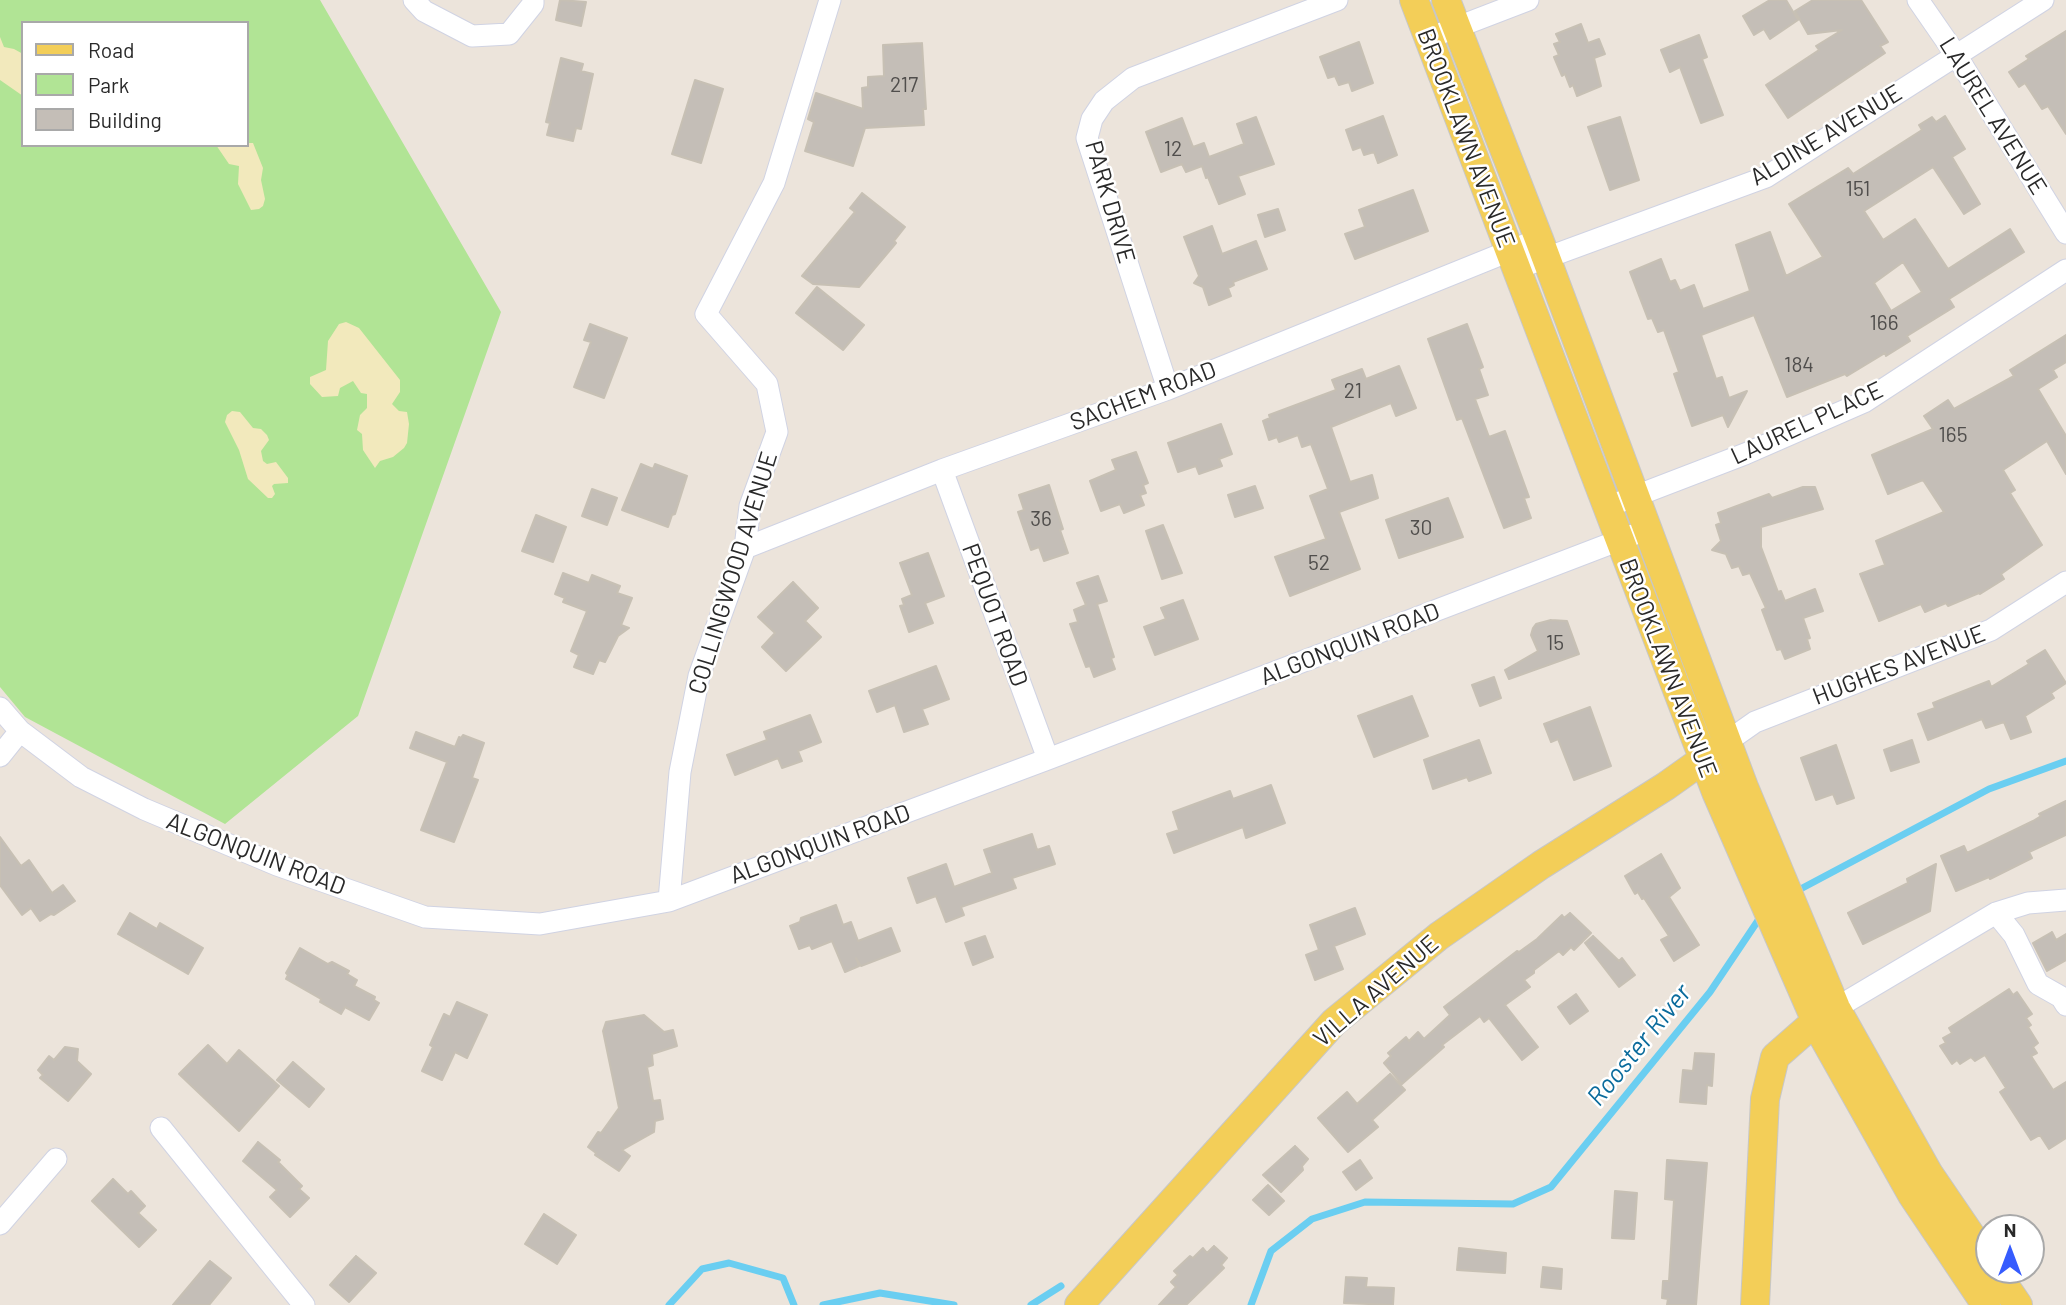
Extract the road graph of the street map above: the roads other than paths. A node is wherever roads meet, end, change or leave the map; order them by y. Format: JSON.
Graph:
{"nodes":[{"id":1,"x":533,"y":0,"type":"edge"},
{"id":2,"x":830,"y":0,"type":"edge"},
{"id":3,"x":1337,"y":0,"type":"edge"},
{"id":4,"x":1414,"y":0,"type":"edge"},
{"id":5,"x":1446,"y":0,"type":"edge"},
{"id":6,"x":1528,"y":0,"type":"edge"},
{"id":7,"x":1918,"y":0,"type":"edge"},
{"id":8,"x":2043,"y":0,"type":"edge"},
{"id":9,"x":419,"y":6,"type":"edge"},
{"id":10,"x":1457,"y":27,"type":"junction"},
{"id":11,"x":1429,"y":38,"type":"junction"},
{"id":12,"x":1956,"y":55,"type":"junction"},
{"id":13,"x":2066,"y":233,"type":"edge"},
{"id":14,"x":1543,"y":249,"type":"junction"},
{"id":15,"x":1512,"y":260,"type":"junction"},
{"id":16,"x":2066,"y":270,"type":"edge"},
{"id":17,"x":1168,"y":389,"type":"junction"},
{"id":18,"x":942,"y":470,"type":"junction"},
{"id":19,"x":1636,"y":497,"type":"junction"},
{"id":20,"x":1606,"y":507,"type":"junction"},
{"id":21,"x":1649,"y":530,"type":"junction"},
{"id":22,"x":1619,"y":540,"type":"junction"},
{"id":23,"x":745,"y":548,"type":"junction"},
{"id":24,"x":2066,"y":582,"type":"edge"},
{"id":25,"x":0,"y":708,"type":"edge"},
{"id":26,"x":20,"y":731,"type":"junction"},
{"id":27,"x":1728,"y":741,"type":"junction"},
{"id":28,"x":0,"y":755,"type":"edge"},
{"id":29,"x":1048,"y":759,"type":"junction"},
{"id":30,"x":1703,"y":759,"type":"junction"},
{"id":31,"x":668,"y":901,"type":"junction"},
{"id":32,"x":2066,"y":901,"type":"edge"},
{"id":33,"x":1996,"y":912,"type":"junction"},
{"id":34,"x":1793,"y":937,"type":"junction"},
{"id":35,"x":2066,"y":1005,"type":"edge"},
{"id":36,"x":1826,"y":1014,"type":"junction"},
{"id":37,"x":161,"y":1128,"type":"dead end"},
{"id":38,"x":55,"y":1159,"type":"dead end"},
{"id":39,"x":0,"y":1224,"type":"edge"},
{"id":40,"x":1975,"y":1241,"type":"edge"},
{"id":41,"x":2004,"y":1284,"type":"edge"},
{"id":42,"x":292,"y":1300,"type":"edge"},
{"id":43,"x":1079,"y":1305,"type":"edge"},
{"id":44,"x":1755,"y":1305,"type":"edge"},
{"id":45,"x":1986,"y":1305,"type":"edge"},
{"id":46,"x":2018,"y":1305,"type":"edge"}],
"edges":[{"from":1,"to":9,"type":"street"},
{"from":2,"to":23,"type":"street","name":"COLLINGWOOD AVENUE"},
{"from":3,"to":17,"type":"street","name":"PARK DRIVE"},
{"from":4,"to":11,"type":"main road","name":"BROOKLAWN AVENUE"},
{"from":5,"to":10,"type":"main road","name":"BROOKLAWN AVENUE"},
{"from":6,"to":10,"type":"street"},
{"from":7,"to":12,"type":"street","name":"LAUREL AVENUE"},
{"from":8,"to":12,"type":"street","name":"ALDINE AVENUE"},
{"from":10,"to":11,"type":"street"},
{"from":10,"to":14,"type":"main road","name":"BROOKLAWN AVENUE"},
{"from":11,"to":15,"type":"main road","name":"BROOKLAWN AVENUE"},
{"from":12,"to":13,"type":"street","name":"LAUREL AVENUE"},
{"from":12,"to":14,"type":"street","name":"ALDINE AVENUE"},
{"from":14,"to":15,"type":"street","name":"SACHEM ROAD"},
{"from":14,"to":19,"type":"main road","name":"BROOKLAWN AVENUE"},
{"from":15,"to":17,"type":"street","name":"SACHEM ROAD"},
{"from":15,"to":20,"type":"main road","name":"BROOKLAWN AVENUE"},
{"from":16,"to":19,"type":"street","name":"LAUREL PLACE"},
{"from":17,"to":18,"type":"street","name":"SACHEM ROAD"},
{"from":18,"to":23,"type":"street","name":"SACHEM ROAD"},
{"from":18,"to":29,"type":"street","name":"PEQUOT ROAD"},
{"from":19,"to":20,"type":"street","name":"LAUREL PLACE"},
{"from":19,"to":21,"type":"main road","name":"BROOKLAWN AVENUE"},
{"from":20,"to":22,"type":"main road","name":"BROOKLAWN AVENUE"},
{"from":21,"to":22,"type":"street","name":"ALGONQUIN ROAD"},
{"from":21,"to":27,"type":"main road","name":"BROOKLAWN AVENUE"},
{"from":22,"to":29,"type":"street","name":"ALGONQUIN ROAD"},
{"from":22,"to":30,"type":"main road","name":"BROOKLAWN AVENUE"},
{"from":23,"to":31,"type":"street","name":"COLLINGWOOD AVENUE"},
{"from":24,"to":27,"type":"street","name":"HUGHES AVENUE"},
{"from":25,"to":26,"type":"street","name":"ALGONQUIN ROAD"},
{"from":26,"to":28,"type":"street"},
{"from":26,"to":31,"type":"street","name":"ALGONQUIN ROAD"},
{"from":27,"to":30,"type":"main road","name":"VILLA AVENUE"},
{"from":27,"to":34,"type":"main road","name":"BROOKLAWN AVENUE"},
{"from":29,"to":31,"type":"street","name":"ALGONQUIN ROAD"},
{"from":30,"to":34,"type":"main road","name":"BROOKLAWN AVENUE"},
{"from":30,"to":43,"type":"main road","name":"VILLA AVENUE"},
{"from":32,"to":33,"type":"street"},
{"from":33,"to":35,"type":"street"},
{"from":33,"to":36,"type":"street"},
{"from":34,"to":36,"type":"main road","name":"BROOKLAWN AVENUE"},
{"from":36,"to":40,"type":"main road","name":"BROOKLAWN AVENUE"},
{"from":36,"to":44,"type":"main road"},
{"from":36,"to":45,"type":"main road","name":"BROOKLAWN AVENUE"},
{"from":37,"to":42,"type":"street"},
{"from":38,"to":39,"type":"street"},
{"from":41,"to":46,"type":"main road"}]}
